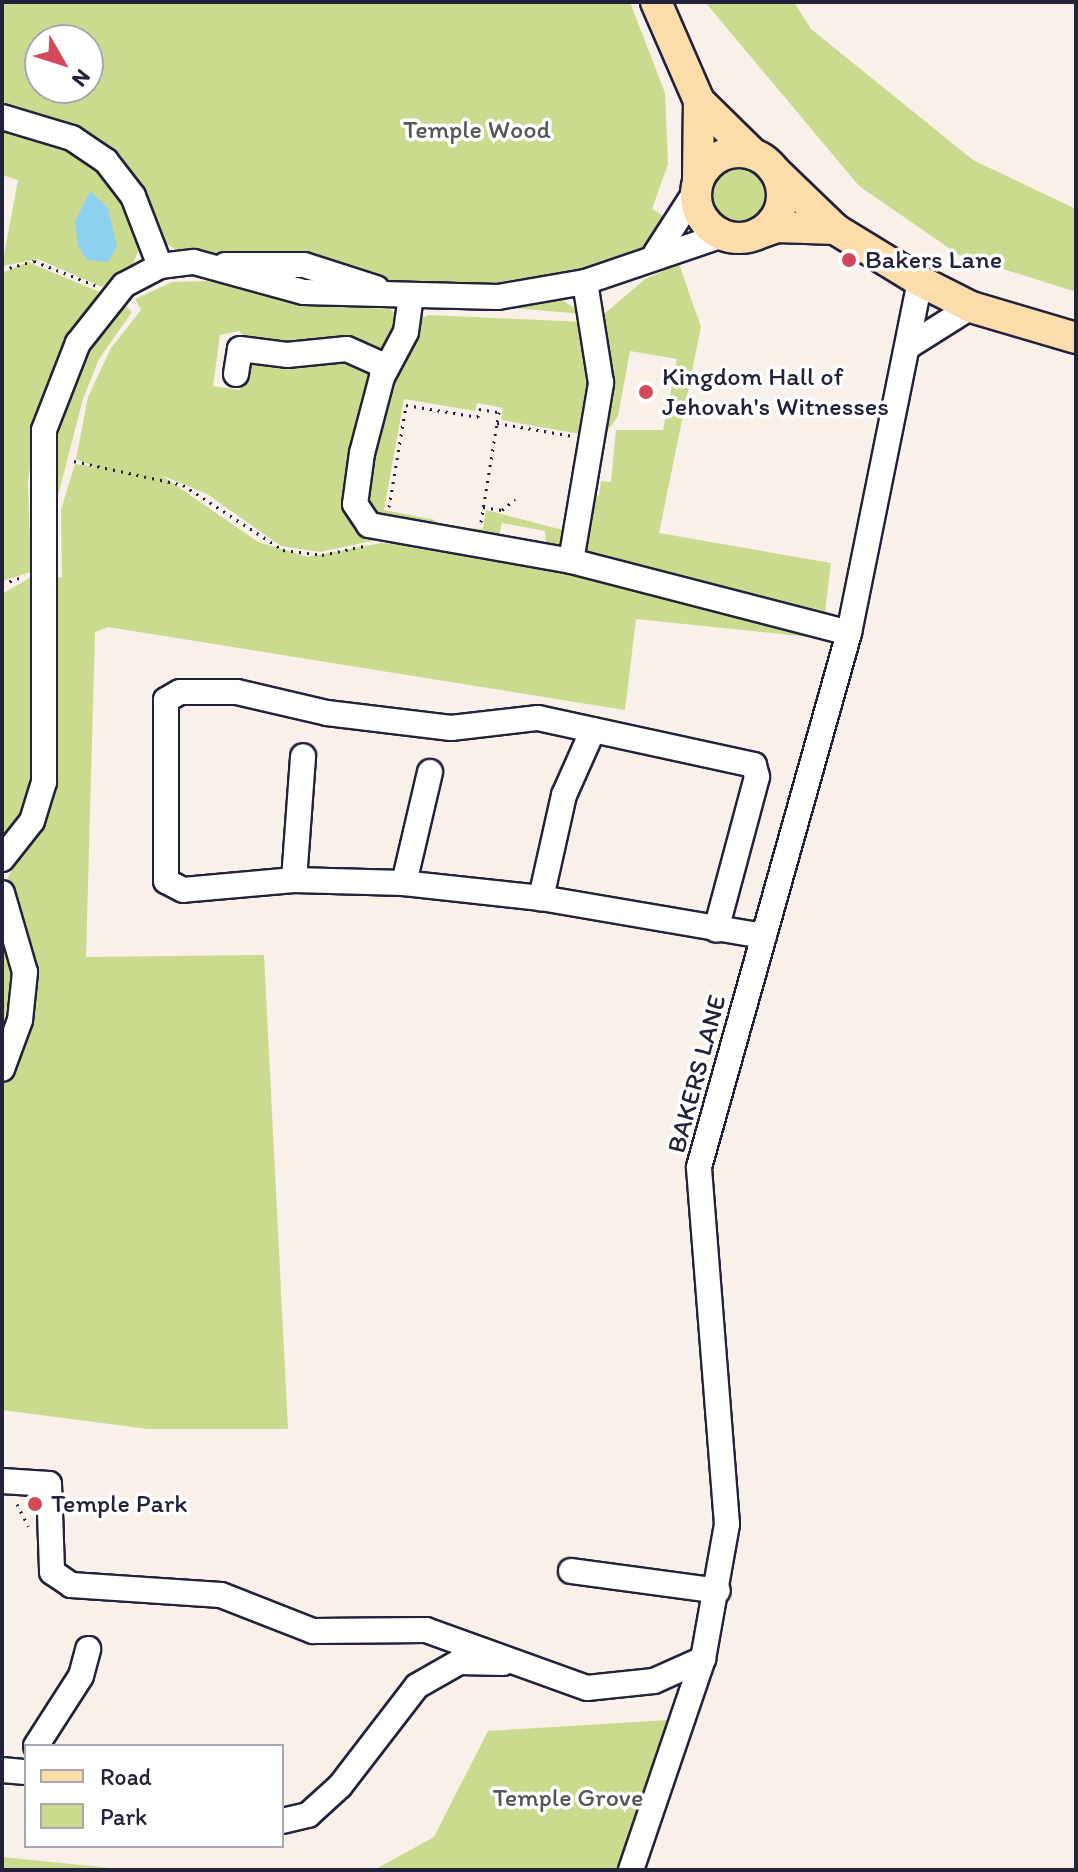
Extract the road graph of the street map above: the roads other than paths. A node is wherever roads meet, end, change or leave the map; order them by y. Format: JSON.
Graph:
{"nodes":[{"id":1,"x":656,"y":2,"type":"edge"},
{"id":2,"x":699,"y":101,"type":"junction"},
{"id":3,"x":2,"y":117,"type":"edge"},
{"id":4,"x":764,"y":162,"type":"junction"},
{"id":5,"x":697,"y":185,"type":"junction"},
{"id":6,"x":835,"y":229,"type":"junction"},
{"id":7,"x":757,"y":234,"type":"junction"},
{"id":8,"x":723,"y":235,"type":"junction"},
{"id":9,"x":656,"y":253,"type":"junction"},
{"id":10,"x":160,"y":266,"type":"junction"},
{"id":11,"x":920,"y":281,"type":"junction"},
{"id":12,"x":585,"y":282,"type":"junction"},
{"id":13,"x":411,"y":296,"type":"junction"},
{"id":14,"x":971,"y":307,"type":"junction"},
{"id":15,"x":1076,"y":338,"type":"edge"},
{"id":16,"x":909,"y":346,"type":"junction"},
{"id":17,"x":387,"y":367,"type":"junction"},
{"id":18,"x":236,"y":374,"type":"dead end"},
{"id":19,"x":571,"y":561,"type":"junction"},
{"id":20,"x":849,"y":633,"type":"junction"},
{"id":21,"x":593,"y":730,"type":"junction"},
{"id":22,"x":303,"y":756,"type":"dead end"},
{"id":23,"x":430,"y":772,"type":"dead end"},
{"id":24,"x":2,"y":859,"type":"edge"},
{"id":25,"x":294,"y":880,"type":"junction"},
{"id":26,"x":404,"y":883,"type":"junction"},
{"id":27,"x":2,"y":893,"type":"edge"},
{"id":28,"x":541,"y":898,"type":"junction"},
{"id":29,"x":716,"y":930,"type":"junction"},
{"id":30,"x":764,"y":936,"type":"junction"},
{"id":31,"x":2,"y":1069,"type":"edge"},
{"id":32,"x":6,"y":1485,"type":"edge"},
{"id":33,"x":571,"y":1571,"type":"dead end"},
{"id":34,"x":718,"y":1591,"type":"junction"},
{"id":35,"x":88,"y":1649,"type":"dead end"},
{"id":36,"x":703,"y":1659,"type":"junction"},
{"id":37,"x":525,"y":1670,"type":"junction"},
{"id":38,"x":37,"y":1744,"type":"edge"},
{"id":39,"x":2,"y":1770,"type":"edge"},
{"id":40,"x":24,"y":1772,"type":"edge"},
{"id":41,"x":284,"y":1821,"type":"edge"},
{"id":42,"x":631,"y":1870,"type":"edge"}],
"edges":[{"from":1,"to":2,"type":"main road"},
{"from":2,"to":4,"type":"main road"},
{"from":2,"to":5,"type":"main road"},
{"from":3,"to":10,"type":"street"},
{"from":4,"to":5,"type":"main road"},
{"from":4,"to":6,"type":"main road"},
{"from":4,"to":7,"type":"main road"},
{"from":5,"to":8,"type":"main road"},
{"from":5,"to":9,"type":"street"},
{"from":6,"to":7,"type":"main road"},
{"from":6,"to":11,"type":"main road"},
{"from":7,"to":8,"type":"main road"},
{"from":8,"to":9,"type":"street"},
{"from":9,"to":12,"type":"street"},
{"from":10,"to":13,"type":"street"},
{"from":10,"to":24,"type":"street"},
{"from":11,"to":14,"type":"main road"},
{"from":11,"to":16,"type":"street","name":"BAKERS LANE"},
{"from":12,"to":13,"type":"street"},
{"from":12,"to":19,"type":"street"},
{"from":13,"to":17,"type":"street"},
{"from":14,"to":15,"type":"main road"},
{"from":14,"to":16,"type":"street"},
{"from":16,"to":20,"type":"street","name":"BAKERS LANE"},
{"from":17,"to":18,"type":"street"},
{"from":17,"to":19,"type":"street"},
{"from":19,"to":20,"type":"street"},
{"from":20,"to":30,"type":"street","name":"BAKERS LANE"},
{"from":21,"to":25,"type":"street"},
{"from":21,"to":28,"type":"street"},
{"from":21,"to":29,"type":"street"},
{"from":22,"to":25,"type":"street"},
{"from":23,"to":26,"type":"street"},
{"from":25,"to":26,"type":"street"},
{"from":26,"to":28,"type":"street"},
{"from":27,"to":31,"type":"street"},
{"from":28,"to":29,"type":"street"},
{"from":29,"to":30,"type":"street"},
{"from":30,"to":34,"type":"street","name":"BAKERS LANE"},
{"from":32,"to":37,"type":"street"},
{"from":33,"to":34,"type":"street"},
{"from":34,"to":36,"type":"street","name":"BAKERS LANE"},
{"from":35,"to":38,"type":"street"},
{"from":36,"to":37,"type":"street"},
{"from":36,"to":42,"type":"street","name":"BAKERS LANE"},
{"from":37,"to":41,"type":"street"},
{"from":39,"to":40,"type":"street"}]}
